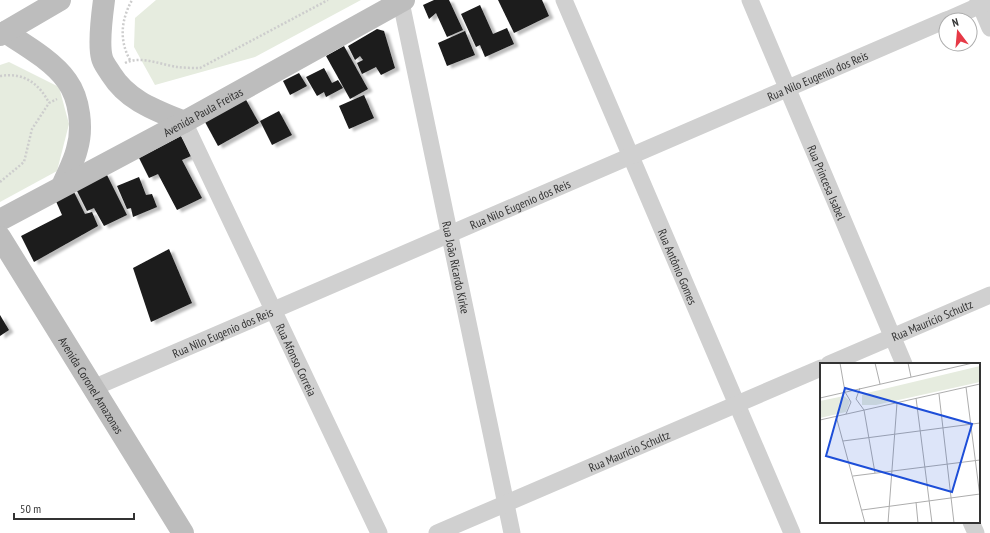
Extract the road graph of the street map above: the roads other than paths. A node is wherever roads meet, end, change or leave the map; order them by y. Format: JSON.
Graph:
{"nodes":[{"id":1,"x":60,"y":0,"type":"edge"},
{"id":2,"x":104,"y":0,"type":"edge"},
{"id":3,"x":564,"y":0,"type":"edge"},
{"id":4,"x":750,"y":0,"type":"edge"},
{"id":5,"x":403,"y":1,"type":"edge"},
{"id":6,"x":983,"y":2,"type":"edge"},
{"id":7,"x":962,"y":12,"type":"edge"},
{"id":8,"x":938,"y":23,"type":"edge"},
{"id":9,"x":990,"y":28,"type":"edge"},
{"id":10,"x":2,"y":30,"type":"edge"},
{"id":11,"x":788,"y":89,"type":"junction"},
{"id":12,"x":184,"y":122,"type":"junction"},
{"id":13,"x":631,"y":156,"type":"junction"},
{"id":14,"x":62,"y":186,"type":"junction"},
{"id":15,"x":0,"y":220,"type":"edge"},
{"id":16,"x":450,"y":234,"type":"junction"},
{"id":17,"x":0,"y":237,"type":"edge"},
{"id":18,"x":990,"y":295,"type":"edge"},
{"id":19,"x":273,"y":310,"type":"junction"},
{"id":20,"x":893,"y":337,"type":"junction"},
{"id":21,"x":831,"y":363,"type":"edge"},
{"id":22,"x":904,"y":363,"type":"edge"},
{"id":23,"x":820,"y":368,"type":"edge"},
{"id":24,"x":93,"y":388,"type":"junction"},
{"id":25,"x":737,"y":404,"type":"junction"},
{"id":26,"x":506,"y":503,"type":"junction"},
{"id":27,"x":972,"y":523,"type":"edge"},
{"id":28,"x":183,"y":533,"type":"edge"},
{"id":29,"x":379,"y":533,"type":"edge"},
{"id":30,"x":437,"y":533,"type":"edge"},
{"id":31,"x":512,"y":533,"type":"edge"},
{"id":32,"x":792,"y":533,"type":"edge"},
{"id":33,"x":976,"y":533,"type":"edge"}],
"edges":[{"from":1,"to":10,"type":"main road"},
{"from":2,"to":12,"type":"main road"},
{"from":3,"to":13,"type":"street","name":"Rua Antônio Gomes"},
{"from":4,"to":11,"type":"street","name":"Rua Princesa Isabel"},
{"from":5,"to":12,"type":"main road","name":"Avenida Paula Freitas"},
{"from":5,"to":16,"type":"street","name":"Rua João Ricardo Kirke"},
{"from":6,"to":7,"type":"street","name":"Rua Nilo Eugenio dos Reis"},
{"from":6,"to":9,"type":"street"},
{"from":8,"to":11,"type":"street","name":"Rua Nilo Eugenio dos Reis"},
{"from":10,"to":14,"type":"main road"},
{"from":11,"to":13,"type":"street","name":"Rua Nilo Eugenio dos Reis"},
{"from":11,"to":20,"type":"street","name":"Rua Princesa Isabel"},
{"from":12,"to":14,"type":"main road","name":"Avenida Paula Freitas"},
{"from":12,"to":19,"type":"street","name":"Rua Afonso Correia"},
{"from":13,"to":16,"type":"street","name":"Rua Nilo Eugenio dos Reis"},
{"from":13,"to":25,"type":"street","name":"Rua Antônio Gomes"},
{"from":14,"to":15,"type":"main road","name":"Avenida Paula Freitas"},
{"from":16,"to":19,"type":"street","name":"Rua Nilo Eugenio dos Reis"},
{"from":16,"to":26,"type":"street","name":"Rua João Ricardo Kirke"},
{"from":17,"to":24,"type":"main road","name":"Avenida Coronel Amazonas"},
{"from":18,"to":20,"type":"street","name":"Rua Maurício Schultz"},
{"from":19,"to":24,"type":"street","name":"Rua Nilo Eugenio dos Reis"},
{"from":19,"to":29,"type":"street","name":"Rua Afonso Correia"},
{"from":20,"to":21,"type":"street","name":"Rua Maurício Schultz"},
{"from":20,"to":22,"type":"street","name":"Rua Princesa Isabel"},
{"from":23,"to":25,"type":"street","name":"Rua Maurício Schultz"},
{"from":24,"to":28,"type":"main road","name":"Avenida Coronel Amazonas"},
{"from":25,"to":26,"type":"street","name":"Rua Maurício Schultz"},
{"from":25,"to":32,"type":"street","name":"Rua Antônio Gomes"},
{"from":26,"to":30,"type":"street","name":"Rua Maurício Schultz"},
{"from":26,"to":31,"type":"street","name":"Rua João Ricardo Kirke"},
{"from":27,"to":33,"type":"street"}]}
